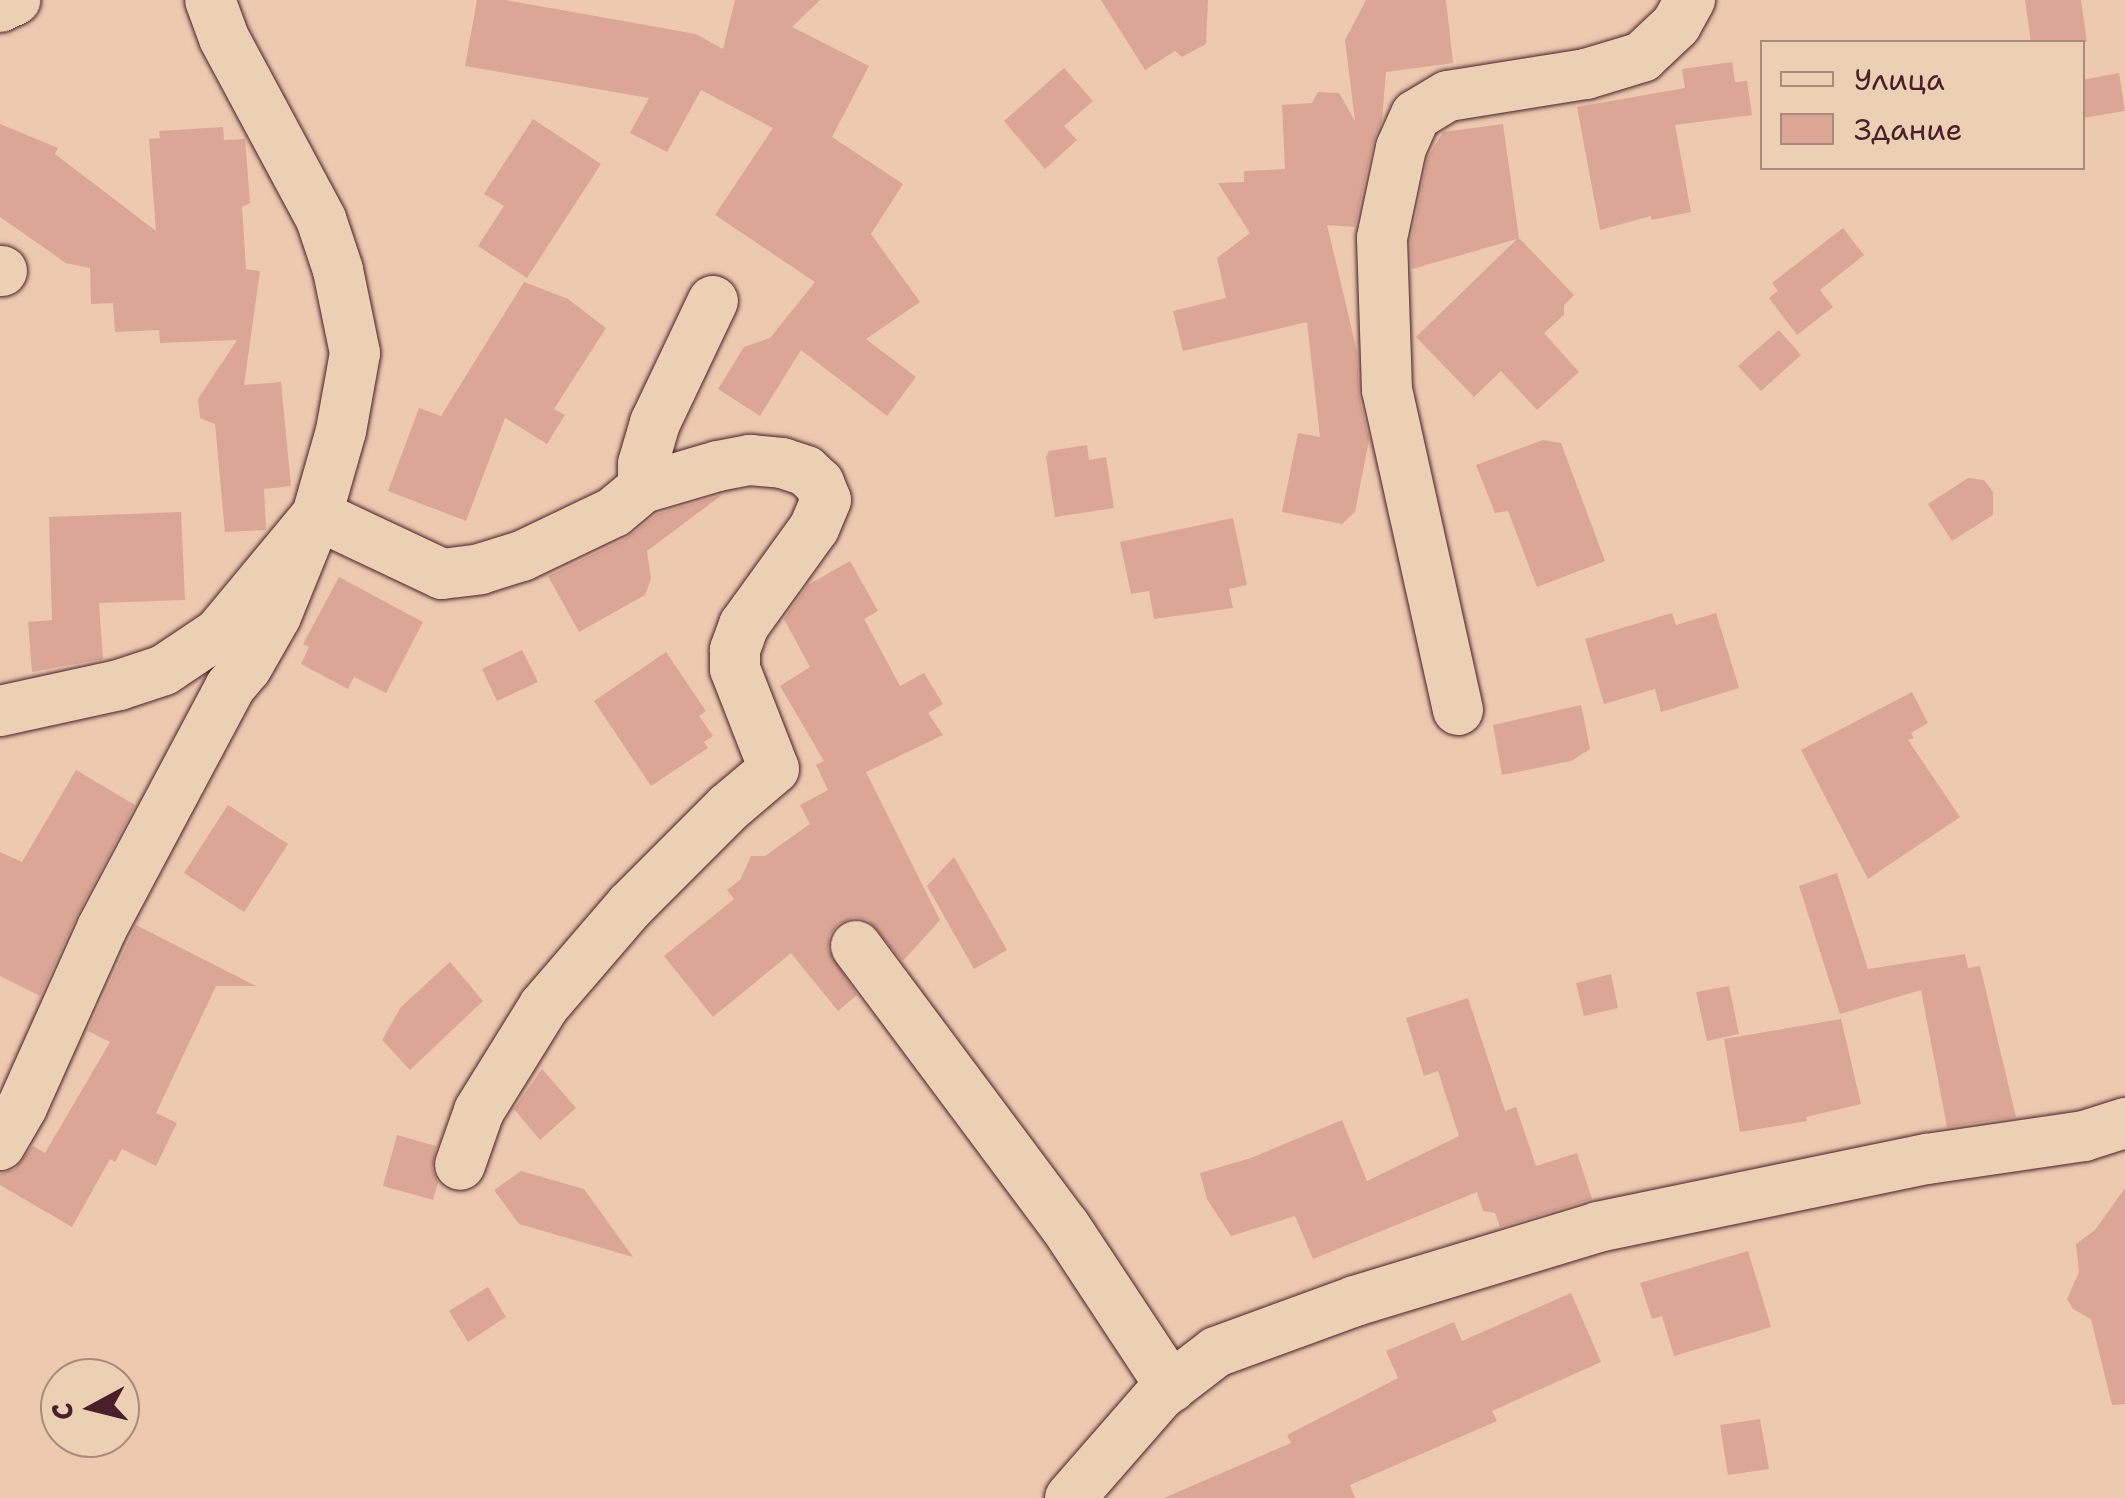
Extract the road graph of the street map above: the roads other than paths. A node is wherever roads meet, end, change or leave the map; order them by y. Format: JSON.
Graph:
{"nodes":[{"id":1,"x":15,"y":0,"type":"edge"},
{"id":2,"x":210,"y":0,"type":"edge"},
{"id":3,"x":1690,"y":0,"type":"edge"},
{"id":4,"x":0,"y":7,"type":"edge"},
{"id":5,"x":714,"y":301,"type":"dead end"},
{"id":6,"x":643,"y":488,"type":"junction"},
{"id":7,"x":318,"y":515,"type":"junction"},
{"id":8,"x":0,"y":710,"type":"edge"},
{"id":9,"x":1458,"y":710,"type":"dead end"},
{"id":10,"x":856,"y":946,"type":"dead end"},
{"id":11,"x":2125,"y":1122,"type":"edge"},
{"id":12,"x":0,"y":1145,"type":"edge"},
{"id":13,"x":460,"y":1165,"type":"dead end"},
{"id":14,"x":1171,"y":1387,"type":"junction"},
{"id":15,"x":1070,"y":1498,"type":"edge"}],
"edges":[{"from":1,"to":4,"type":"street"},
{"from":2,"to":7,"type":"street"},
{"from":3,"to":9,"type":"street"},
{"from":5,"to":6,"type":"street"},
{"from":6,"to":7,"type":"street"},
{"from":6,"to":13,"type":"street"},
{"from":7,"to":8,"type":"street"},
{"from":7,"to":12,"type":"street"},
{"from":10,"to":14,"type":"street"},
{"from":11,"to":14,"type":"street"},
{"from":14,"to":15,"type":"street"}]}
